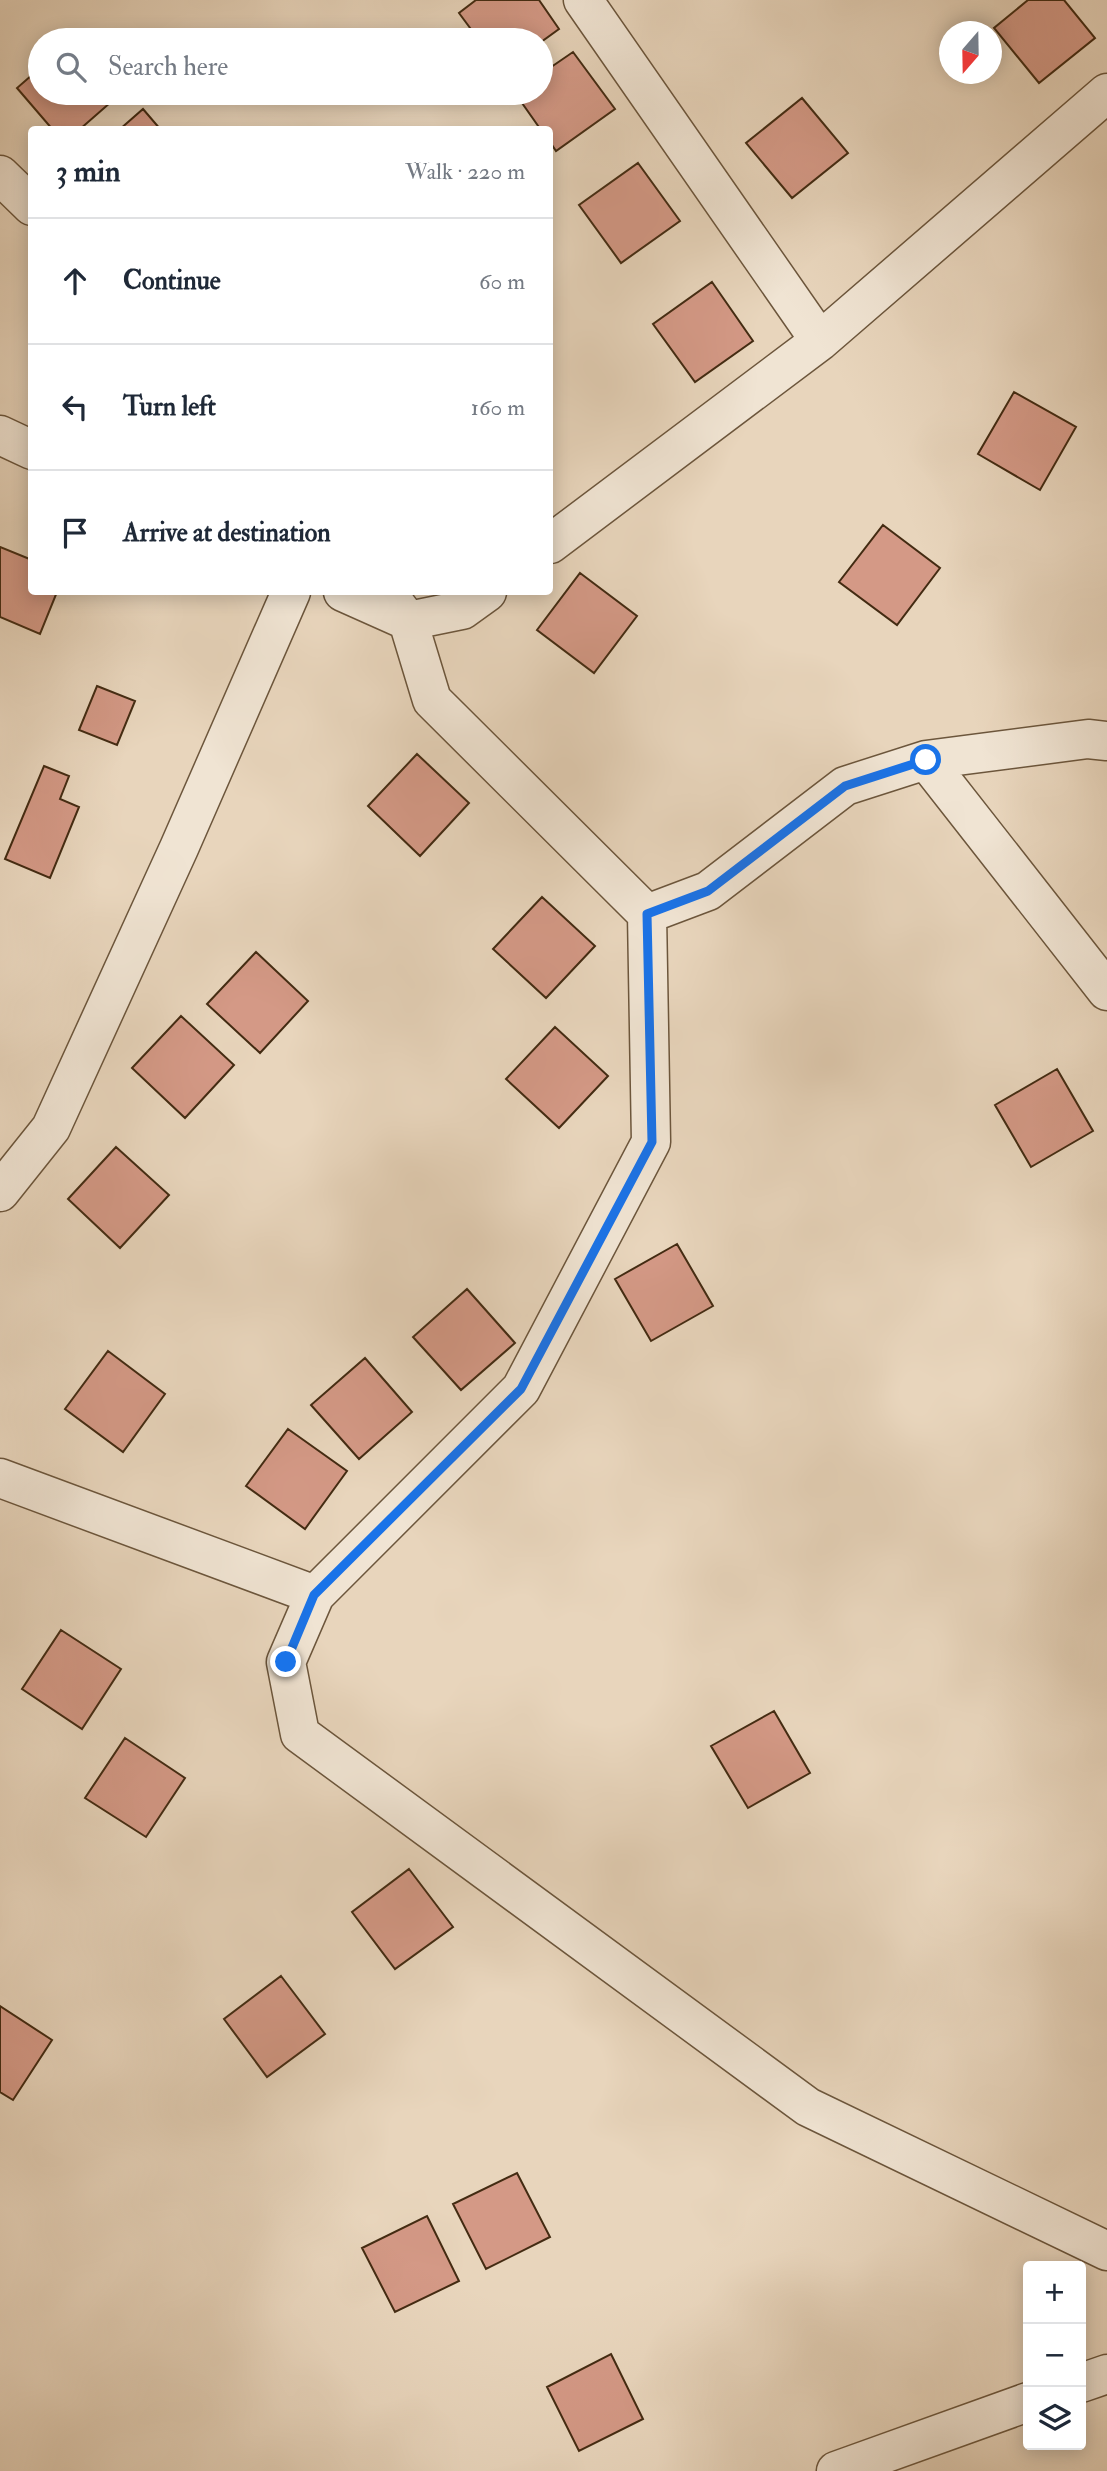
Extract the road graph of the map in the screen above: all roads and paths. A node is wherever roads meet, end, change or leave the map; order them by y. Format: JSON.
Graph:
{"nodes":[{"id":1,"x":583,"y":0,"type":"edge"},
{"id":2,"x":1107,"y":93,"type":"edge"},
{"id":3,"x":0,"y":175,"type":"edge"},
{"id":4,"x":28,"y":202,"type":"edge"},
{"id":5,"x":820,"y":341,"type":"junction"},
{"id":6,"x":0,"y":435,"type":"edge"},
{"id":7,"x":28,"y":448,"type":"edge"},
{"id":8,"x":553,"y":542,"type":"edge"},
{"id":9,"x":290,"y":595,"type":"edge"},
{"id":10,"x":350,"y":595,"type":"edge"},
{"id":11,"x":387,"y":595,"type":"edge"},
{"id":12,"x":483,"y":595,"type":"edge"},
{"id":13,"x":408,"y":621,"type":"junction"},
{"id":14,"x":1107,"y":741,"type":"edge"},
{"id":15,"x":926,"y":760,"type":"junction"},
{"id":16,"x":647,"y":914,"type":"junction"},
{"id":17,"x":1107,"y":991,"type":"edge"},
{"id":18,"x":0,"y":1192,"type":"edge"},
{"id":19,"x":0,"y":1478,"type":"edge"},
{"id":20,"x":314,"y":1595,"type":"junction"},
{"id":21,"x":1107,"y":2250,"type":"edge"},
{"id":22,"x":1107,"y":2374,"type":"edge"},
{"id":23,"x":1086,"y":2381,"type":"edge"},
{"id":24,"x":1023,"y":2404,"type":"edge"},
{"id":25,"x":836,"y":2471,"type":"edge"}],
"edges":[{"from":1,"to":5,"type":"street"},
{"from":2,"to":5,"type":"street"},
{"from":3,"to":4,"type":"street"},
{"from":5,"to":8,"type":"street"},
{"from":6,"to":7,"type":"street"},
{"from":9,"to":18,"type":"street"},
{"from":10,"to":13,"type":"street"},
{"from":11,"to":13,"type":"street"},
{"from":12,"to":13,"type":"street"},
{"from":13,"to":16,"type":"street"},
{"from":14,"to":15,"type":"street"},
{"from":15,"to":16,"type":"street"},
{"from":15,"to":17,"type":"street"},
{"from":16,"to":20,"type":"street"},
{"from":19,"to":20,"type":"street"},
{"from":20,"to":21,"type":"street"},
{"from":22,"to":23,"type":"street"},
{"from":24,"to":25,"type":"street"}]}
